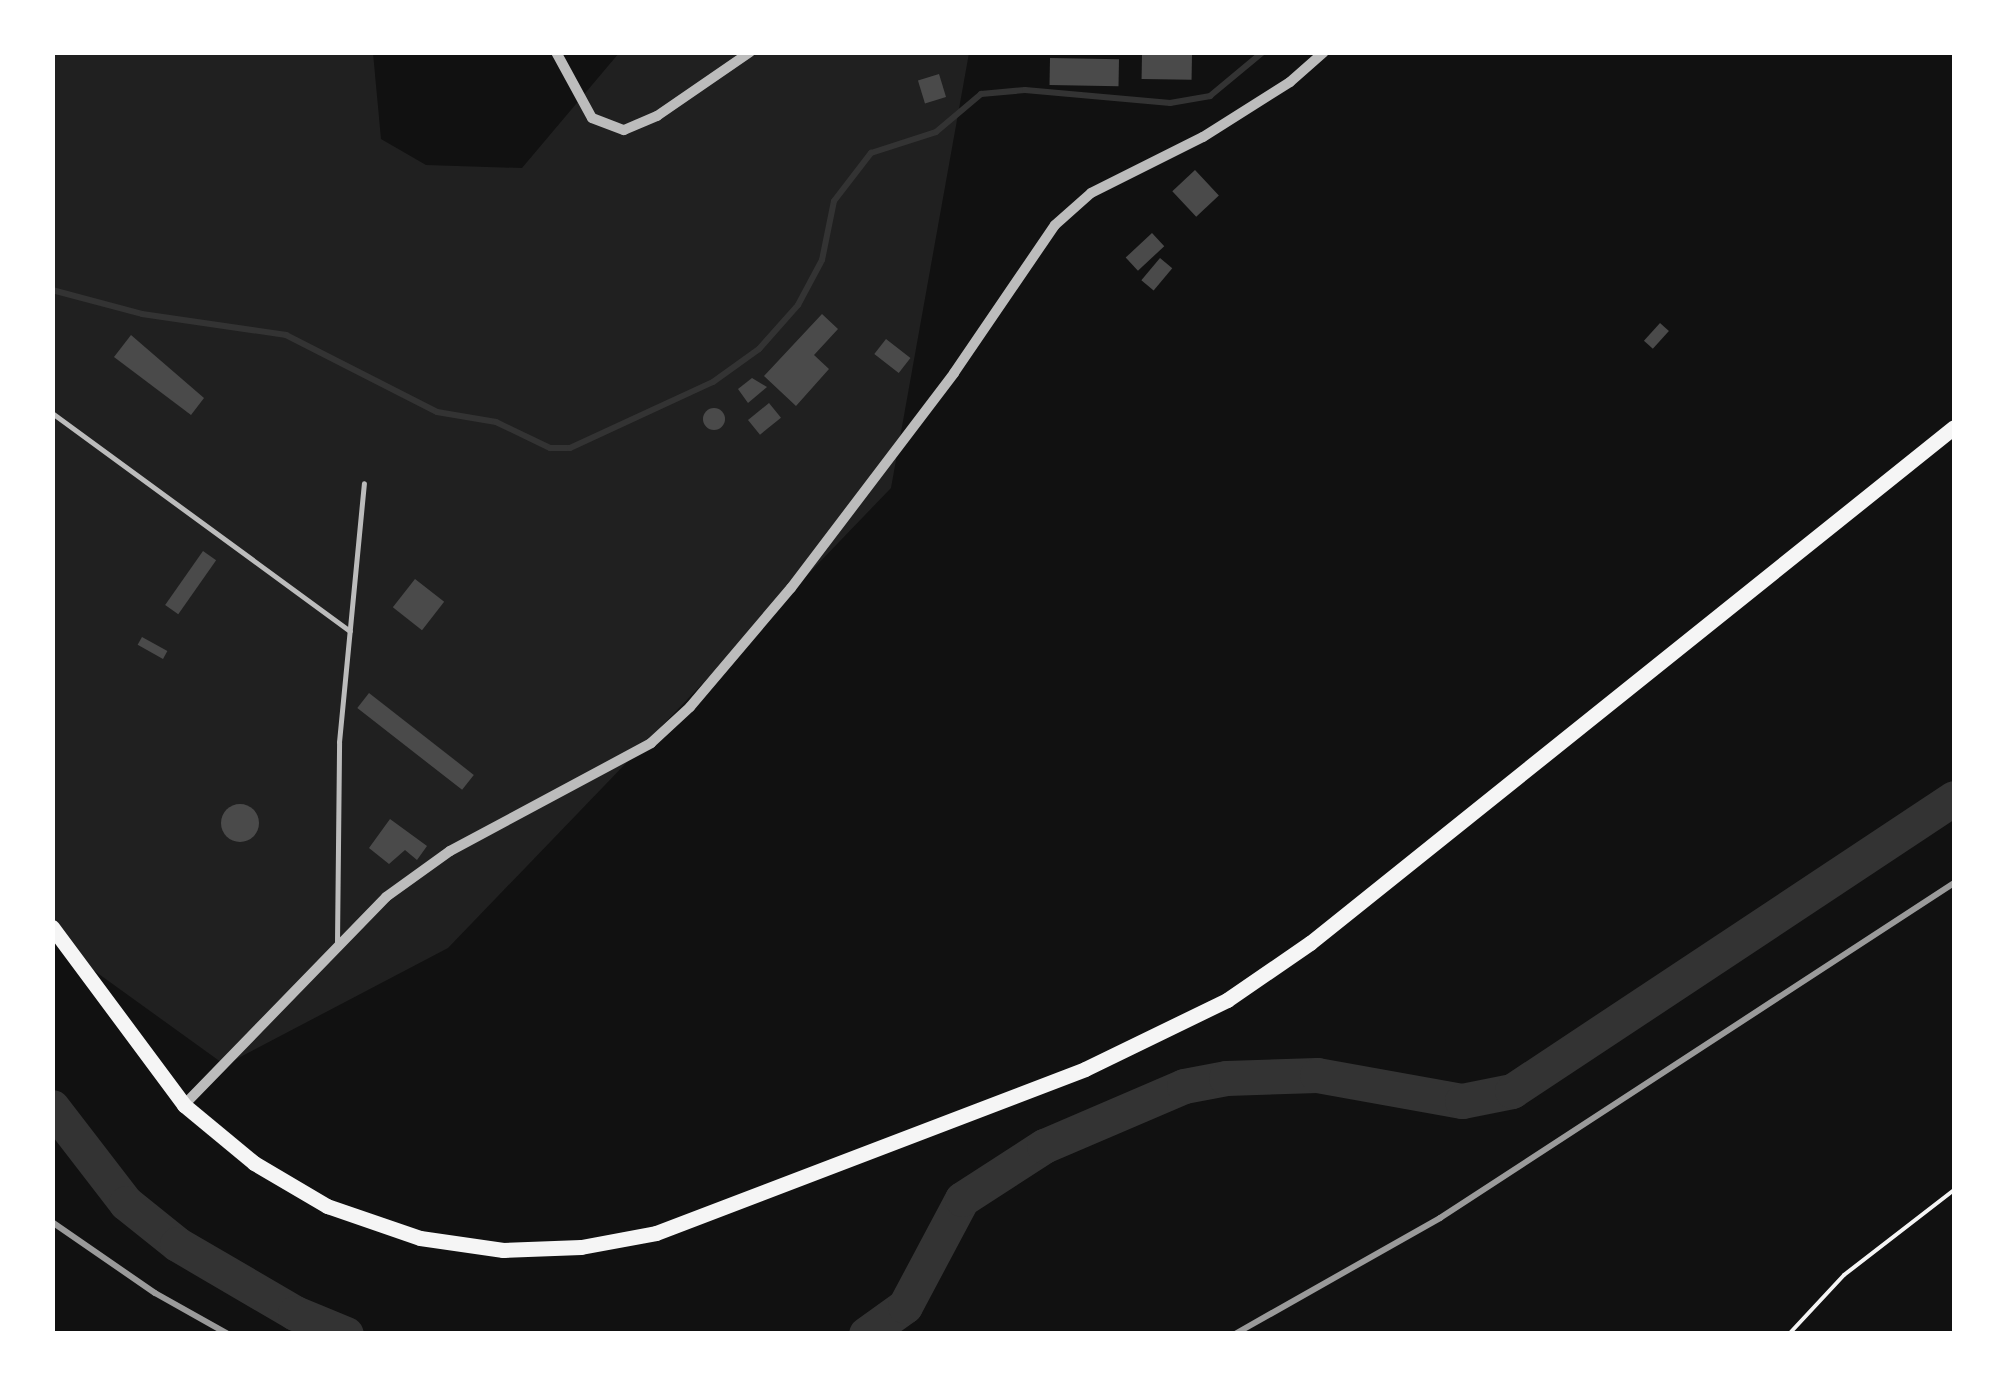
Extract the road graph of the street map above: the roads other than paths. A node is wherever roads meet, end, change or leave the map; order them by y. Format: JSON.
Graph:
{"nodes":[{"id":1,"x":556,"y":52,"type":"edge"},
{"id":2,"x":750,"y":52,"type":"edge"},
{"id":3,"x":1324,"y":52,"type":"edge"},
{"id":4,"x":52,"y":413,"type":"edge"},
{"id":5,"x":1954,"y":428,"type":"edge"},
{"id":6,"x":364,"y":483,"type":"dead end"},
{"id":7,"x":350,"y":632,"type":"junction"},
{"id":8,"x":52,"y":927,"type":"edge"},
{"id":9,"x":337,"y":942,"type":"junction"},
{"id":10,"x":184,"y":1105,"type":"junction"}],
"edges":[{"from":1,"to":2,"type":"street"},
{"from":3,"to":9,"type":"street"},
{"from":4,"to":7,"type":"lane"},
{"from":5,"to":10,"type":"main road"},
{"from":6,"to":7,"type":"lane"},
{"from":7,"to":9,"type":"lane"},
{"from":8,"to":10,"type":"main road"},
{"from":9,"to":10,"type":"street"}]}
